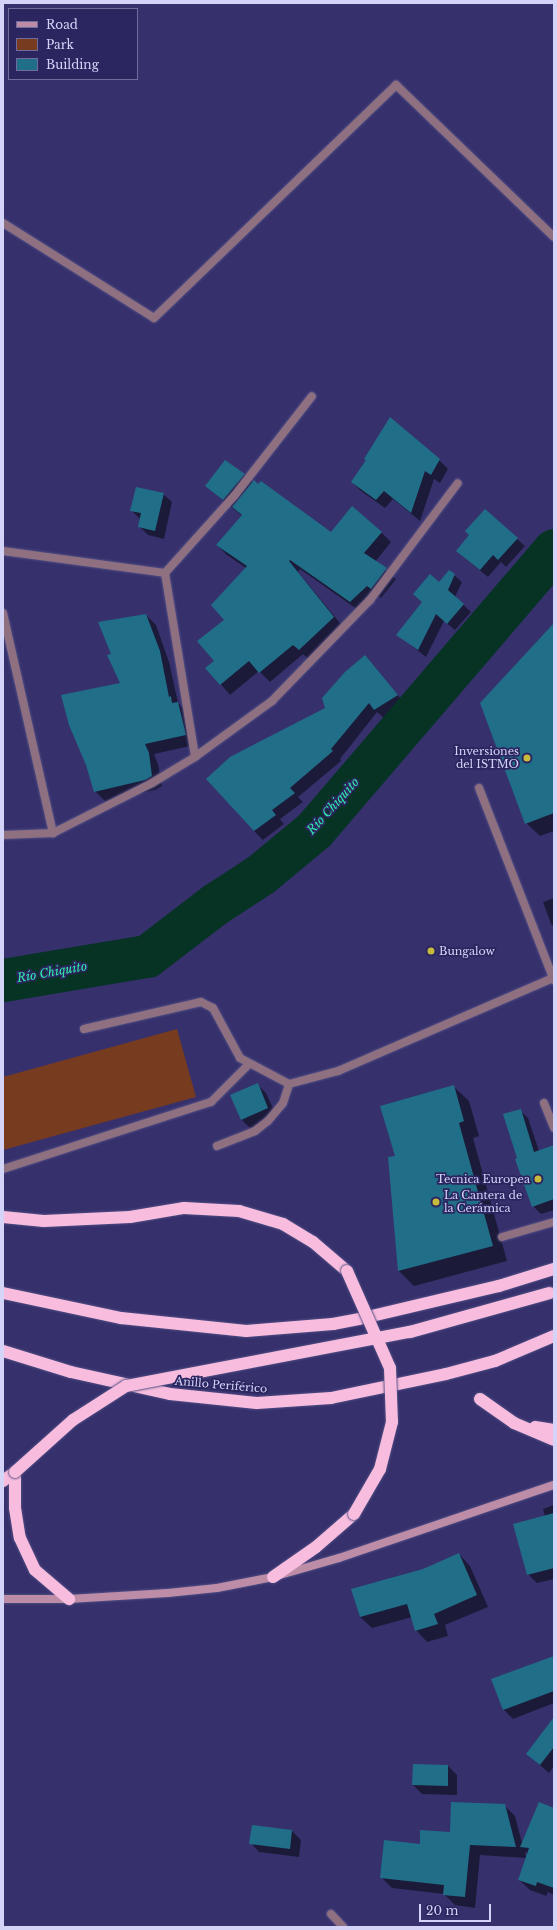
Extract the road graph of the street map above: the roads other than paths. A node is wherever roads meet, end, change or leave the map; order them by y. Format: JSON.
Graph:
{"nodes":[{"id":1,"x":3,"y":223,"type":"edge"},
{"id":2,"x":554,"y":237,"type":"edge"},
{"id":3,"x":312,"y":396,"type":"dead end"},
{"id":4,"x":458,"y":483,"type":"dead end"},
{"id":5,"x":3,"y":551,"type":"edge"},
{"id":6,"x":165,"y":573,"type":"junction"},
{"id":7,"x":3,"y":613,"type":"edge"},
{"id":8,"x":195,"y":757,"type":"junction"},
{"id":9,"x":479,"y":788,"type":"dead end"},
{"id":10,"x":53,"y":833,"type":"junction"},
{"id":11,"x":3,"y":835,"type":"edge"},
{"id":12,"x":554,"y":979,"type":"edge"},
{"id":13,"x":84,"y":1029,"type":"dead end"},
{"id":14,"x":249,"y":1064,"type":"junction"},
{"id":15,"x":289,"y":1084,"type":"junction"},
{"id":16,"x":544,"y":1103,"type":"dead end"},
{"id":17,"x":554,"y":1128,"type":"edge"},
{"id":18,"x":217,"y":1146,"type":"dead end"},
{"id":19,"x":3,"y":1169,"type":"edge"},
{"id":20,"x":3,"y":1217,"type":"edge"},
{"id":21,"x":554,"y":1222,"type":"edge"},
{"id":22,"x":502,"y":1237,"type":"dead end"},
{"id":23,"x":554,"y":1269,"type":"edge"},
{"id":24,"x":552,"y":1292,"type":"edge"},
{"id":25,"x":3,"y":1293,"type":"edge"},
{"id":26,"x":554,"y":1336,"type":"edge"},
{"id":27,"x":3,"y":1351,"type":"edge"},
{"id":28,"x":480,"y":1399,"type":"dead end"},
{"id":29,"x":514,"y":1423,"type":"junction"},
{"id":30,"x":554,"y":1430,"type":"edge"},
{"id":31,"x":554,"y":1440,"type":"edge"},
{"id":32,"x":14,"y":1472,"type":"junction"},
{"id":33,"x":3,"y":1481,"type":"edge"},
{"id":34,"x":554,"y":1485,"type":"edge"},
{"id":35,"x":273,"y":1577,"type":"junction"},
{"id":36,"x":3,"y":1599,"type":"edge"},
{"id":37,"x":69,"y":1599,"type":"junction"},
{"id":38,"x":331,"y":1914,"type":"dead end"},
{"id":39,"x":343,"y":1927,"type":"edge"}],
"edges":[{"from":1,"to":2,"type":"street"},
{"from":3,"to":6,"type":"street"},
{"from":4,"to":8,"type":"street"},
{"from":5,"to":6,"type":"street"},
{"from":6,"to":8,"type":"street"},
{"from":7,"to":10,"type":"street"},
{"from":8,"to":10,"type":"street"},
{"from":9,"to":12,"type":"street"},
{"from":10,"to":11,"type":"street"},
{"from":12,"to":15,"type":"street"},
{"from":13,"to":14,"type":"street"},
{"from":14,"to":15,"type":"street"},
{"from":14,"to":19,"type":"street"},
{"from":15,"to":18,"type":"street"},
{"from":16,"to":17,"type":"street"},
{"from":20,"to":35,"type":"highway","bridge":true},
{"from":21,"to":22,"type":"street"},
{"from":23,"to":25,"type":"highway"},
{"from":24,"to":32,"type":"highway","bridge":true},
{"from":26,"to":27,"type":"highway","name":"Anillo Periférico"},
{"from":28,"to":29,"type":"highway"},
{"from":29,"to":30,"type":"highway"},
{"from":29,"to":31,"type":"highway"},
{"from":32,"to":33,"type":"highway"},
{"from":32,"to":37,"type":"highway"},
{"from":34,"to":35,"type":"main road"},
{"from":35,"to":37,"type":"main road"},
{"from":36,"to":37,"type":"main road"},
{"from":38,"to":39,"type":"street"}]}
